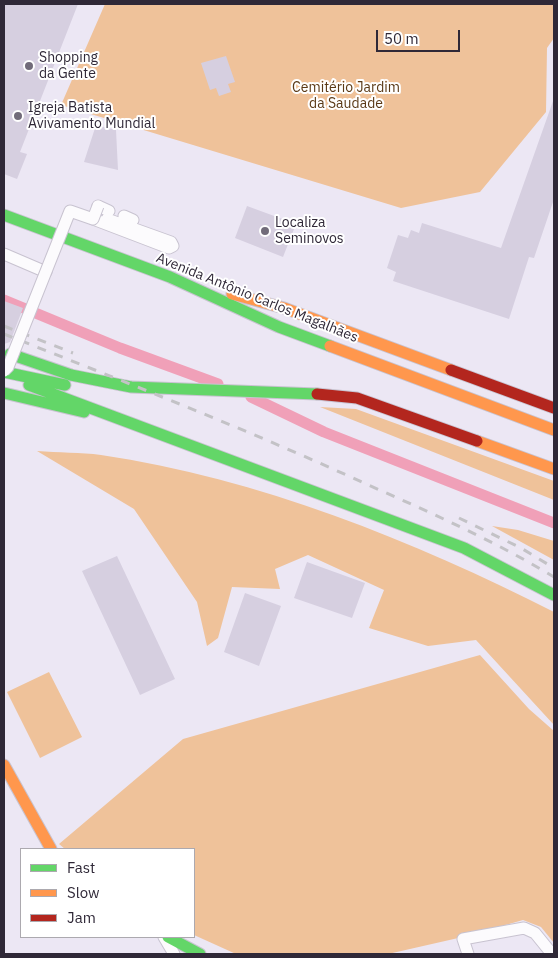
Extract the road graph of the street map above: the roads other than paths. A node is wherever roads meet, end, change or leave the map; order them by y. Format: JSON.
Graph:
{"nodes":[{"id":1,"x":4,"y":215,"type":"edge"},
{"id":2,"x":93,"y":219,"type":"junction"},
{"id":3,"x":4,"y":256,"type":"edge"},
{"id":4,"x":46,"y":272,"type":"junction"},
{"id":5,"x":170,"y":277,"type":"junction"},
{"id":6,"x":10,"y":354,"type":"dead end"},
{"id":7,"x":4,"y":372,"type":"edge"},
{"id":8,"x":4,"y":376,"type":"edge"},
{"id":9,"x":131,"y":388,"type":"junction"},
{"id":10,"x":4,"y":393,"type":"edge"},
{"id":11,"x":554,"y":408,"type":"edge"},
{"id":12,"x":134,"y":424,"type":"junction"},
{"id":13,"x":554,"y":430,"type":"edge"},
{"id":14,"x":553,"y":469,"type":"edge"},
{"id":15,"x":554,"y":595,"type":"edge"},
{"id":16,"x":4,"y":765,"type":"edge"},
{"id":17,"x":50,"y":848,"type":"edge"},
{"id":18,"x":165,"y":938,"type":"edge"},
{"id":19,"x":170,"y":938,"type":"edge"},
{"id":20,"x":174,"y":954,"type":"edge"},
{"id":21,"x":200,"y":954,"type":"edge"},
{"id":22,"x":468,"y":954,"type":"edge"},
{"id":23,"x":552,"y":954,"type":"edge"}],
"edges":[{"from":1,"to":5,"type":"main road","name":"Avenida Antônio Carlos Magalhães"},
{"from":2,"to":2,"type":"street","bridge":true},
{"from":2,"to":4,"type":"street","bridge":true},
{"from":3,"to":4,"type":"street"},
{"from":4,"to":7,"type":"street","bridge":true},
{"from":5,"to":11,"type":"main road"},
{"from":5,"to":13,"type":"main road","name":"Avenida Antônio Carlos Magalhães"},
{"from":6,"to":9,"type":"main road"},
{"from":7,"to":9,"type":"main road"},
{"from":8,"to":12,"type":"main road"},
{"from":9,"to":14,"type":"main road"},
{"from":10,"to":12,"type":"main road"},
{"from":12,"to":15,"type":"main road"},
{"from":16,"to":17,"type":"main road"},
{"from":18,"to":20,"type":"street"},
{"from":19,"to":21,"type":"main road"},
{"from":22,"to":23,"type":"street"}]}
